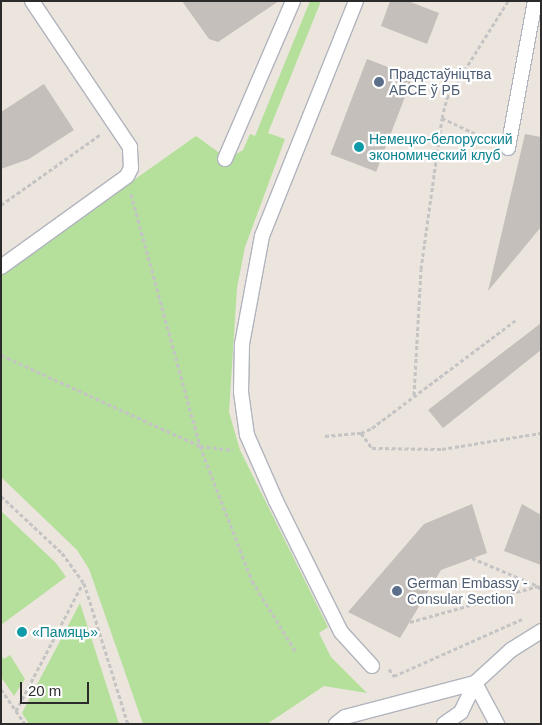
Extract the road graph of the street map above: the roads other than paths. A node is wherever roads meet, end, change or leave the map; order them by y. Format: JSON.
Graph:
{"nodes":[{"id":1,"x":32,"y":1,"type":"edge"},
{"id":2,"x":293,"y":1,"type":"edge"},
{"id":3,"x":356,"y":1,"type":"edge"},
{"id":4,"x":535,"y":1,"type":"edge"},
{"id":5,"x":508,"y":148,"type":"road end"},
{"id":6,"x":225,"y":159,"type":"dead end"},
{"id":7,"x":1,"y":267,"type":"edge"},
{"id":8,"x":541,"y":631,"type":"edge"},
{"id":9,"x":378,"y":664,"type":"road end"},
{"id":10,"x":475,"y":684,"type":"junction"},
{"id":11,"x":336,"y":724,"type":"edge"},
{"id":12,"x":444,"y":724,"type":"edge"},
{"id":13,"x":497,"y":724,"type":"edge"}],
"edges":[{"from":1,"to":7,"type":"lane"},
{"from":2,"to":6,"type":"lane"},
{"from":3,"to":9,"type":"lane"},
{"from":4,"to":5,"type":"lane"},
{"from":8,"to":10,"type":"lane"},
{"from":10,"to":11,"type":"lane"},
{"from":10,"to":12,"type":"lane"},
{"from":10,"to":13,"type":"lane"}]}
